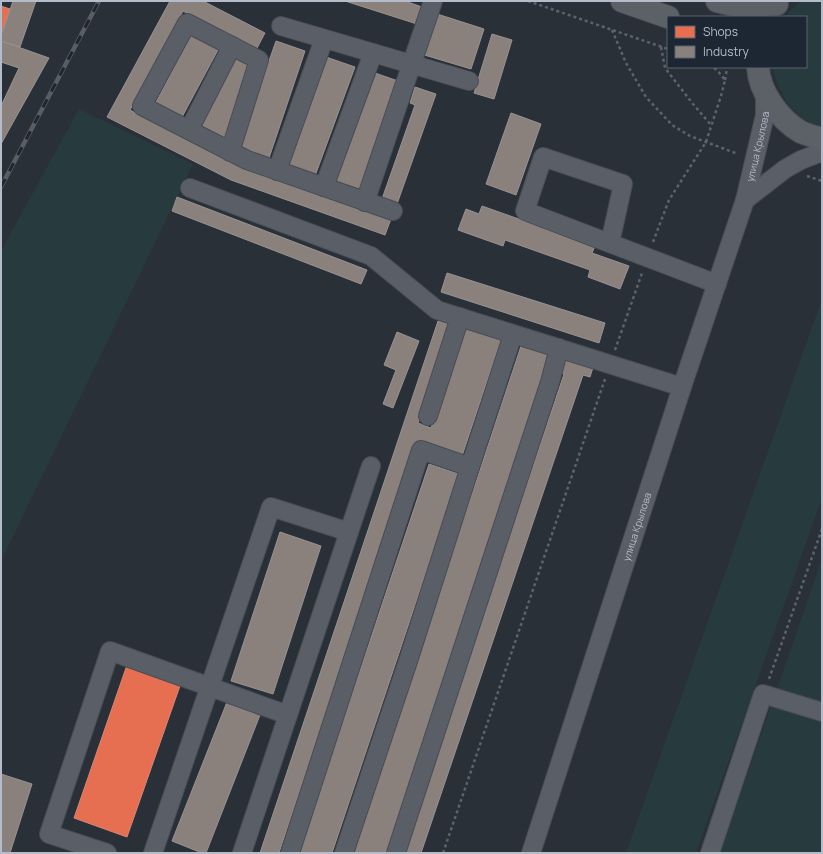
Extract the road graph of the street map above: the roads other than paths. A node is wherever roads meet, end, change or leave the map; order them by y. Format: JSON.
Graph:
{"nodes":[{"id":1,"x":433,"y":1,"type":"edge"},
{"id":2,"x":622,"y":1,"type":"edge"},
{"id":3,"x":717,"y":1,"type":"edge"},
{"id":4,"x":776,"y":7,"type":"edge"},
{"id":5,"x":667,"y":17,"type":"edge"},
{"id":6,"x":281,"y":26,"type":"dead end"},
{"id":7,"x":324,"y":39,"type":"junction"},
{"id":8,"x":232,"y":46,"type":"junction"},
{"id":9,"x":373,"y":53,"type":"junction"},
{"id":10,"x":411,"y":64,"type":"junction"},
{"id":11,"x":758,"y":68,"type":"edge"},
{"id":12,"x":469,"y":81,"type":"dead end"},
{"id":13,"x":765,"y":93,"type":"junction"},
{"id":14,"x":189,"y":130,"type":"junction"},
{"id":15,"x":822,"y":139,"type":"edge"},
{"id":16,"x":230,"y":152,"type":"junction"},
{"id":17,"x":822,"y":152,"type":"edge"},
{"id":18,"x":277,"y":171,"type":"junction"},
{"id":19,"x":324,"y":187,"type":"junction"},
{"id":20,"x":190,"y":188,"type":"dead end"},
{"id":21,"x":745,"y":200,"type":"junction"},
{"id":22,"x":365,"y":202,"type":"junction"},
{"id":23,"x":393,"y":211,"type":"dead end"},
{"id":24,"x":610,"y":243,"type":"junction"},
{"id":25,"x":717,"y":284,"type":"junction"},
{"id":26,"x":460,"y":317,"type":"junction"},
{"id":27,"x":513,"y":334,"type":"junction"},
{"id":28,"x":559,"y":348,"type":"junction"},
{"id":29,"x":682,"y":387,"type":"junction"},
{"id":30,"x":428,"y":416,"type":"dead end"},
{"id":31,"x":371,"y":466,"type":"dead end"},
{"id":32,"x":470,"y":466,"type":"junction"},
{"id":33,"x":349,"y":532,"type":"junction"},
{"id":34,"x":210,"y":686,"type":"junction"},
{"id":35,"x":822,"y":712,"type":"edge"},
{"id":36,"x":288,"y":715,"type":"junction"},
{"id":37,"x":106,"y":853,"type":"edge"},
{"id":38,"x":153,"y":853,"type":"edge"},
{"id":39,"x":242,"y":853,"type":"edge"},
{"id":40,"x":290,"y":853,"type":"edge"},
{"id":41,"x":344,"y":853,"type":"edge"},
{"id":42,"x":396,"y":853,"type":"edge"},
{"id":43,"x":531,"y":853,"type":"edge"},
{"id":44,"x":710,"y":853,"type":"edge"}],
"edges":[{"from":1,"to":10,"type":"street"},
{"from":2,"to":5,"type":"main road"},
{"from":3,"to":4,"type":"main road"},
{"from":6,"to":7,"type":"street"},
{"from":7,"to":9,"type":"street"},
{"from":7,"to":18,"type":"street"},
{"from":8,"to":14,"type":"street"},
{"from":8,"to":14,"type":"street"},
{"from":8,"to":16,"type":"street"},
{"from":9,"to":10,"type":"street"},
{"from":9,"to":19,"type":"street"},
{"from":10,"to":12,"type":"street"},
{"from":10,"to":22,"type":"street"},
{"from":11,"to":13,"type":"main road"},
{"from":13,"to":15,"type":"main road"},
{"from":13,"to":21,"type":"street","name":"улица Крылова"},
{"from":14,"to":16,"type":"street"},
{"from":16,"to":18,"type":"street"},
{"from":17,"to":21,"type":"street","name":"улица Крылова"},
{"from":18,"to":19,"type":"street"},
{"from":19,"to":22,"type":"street"},
{"from":20,"to":26,"type":"street"},
{"from":21,"to":25,"type":"street","name":"улица Крылова"},
{"from":22,"to":23,"type":"street"},
{"from":24,"to":24,"type":"street"},
{"from":24,"to":25,"type":"street"},
{"from":25,"to":29,"type":"street","name":"улица Крылова"},
{"from":26,"to":27,"type":"street"},
{"from":26,"to":30,"type":"street"},
{"from":27,"to":28,"type":"street"},
{"from":27,"to":32,"type":"street"},
{"from":28,"to":29,"type":"street"},
{"from":28,"to":42,"type":"street"},
{"from":29,"to":43,"type":"street","name":"улица Крылова"},
{"from":31,"to":33,"type":"street"},
{"from":32,"to":40,"type":"street"},
{"from":32,"to":41,"type":"street"},
{"from":33,"to":34,"type":"street"},
{"from":33,"to":36,"type":"street"},
{"from":34,"to":36,"type":"street"},
{"from":34,"to":37,"type":"street"},
{"from":34,"to":38,"type":"street"},
{"from":35,"to":44,"type":"street"},
{"from":36,"to":39,"type":"street"}]}
